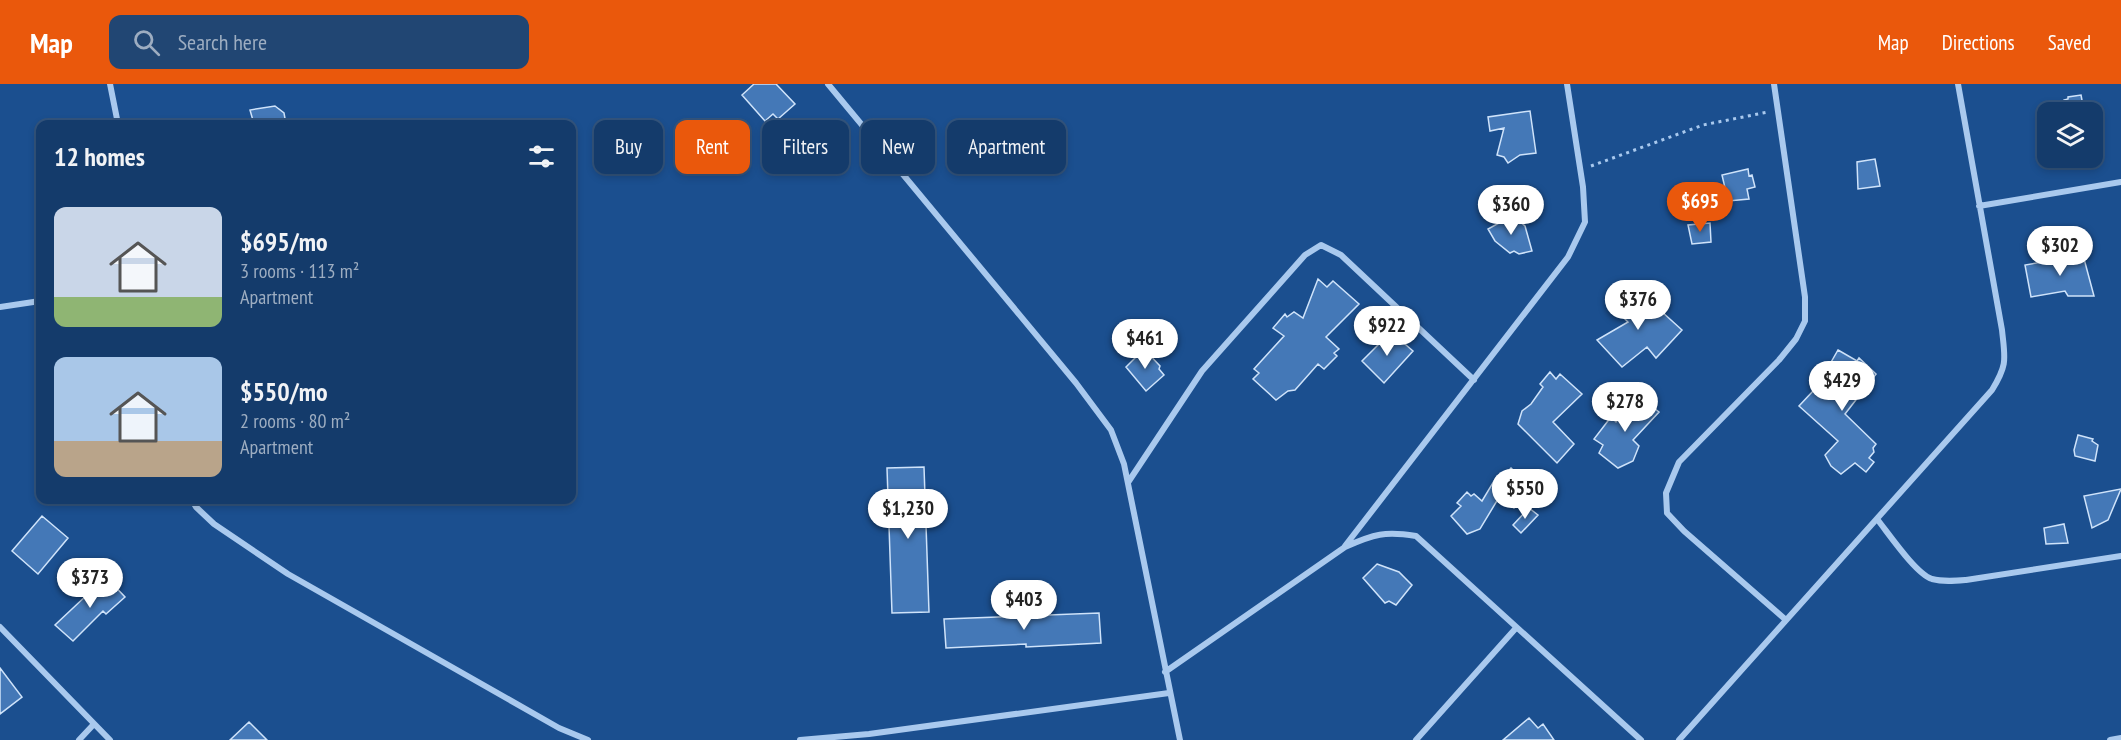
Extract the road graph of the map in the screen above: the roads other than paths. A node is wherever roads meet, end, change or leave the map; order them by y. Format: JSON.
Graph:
{"nodes":[{"id":1,"x":110,"y":84,"type":"edge"},
{"id":2,"x":828,"y":84,"type":"edge"},
{"id":3,"x":1567,"y":84,"type":"edge"},
{"id":4,"x":1774,"y":84,"type":"edge"},
{"id":5,"x":1958,"y":84,"type":"edge"},
{"id":6,"x":117,"y":120,"type":"edge"},
{"id":7,"x":2121,"y":182,"type":"edge"},
{"id":8,"x":1979,"y":206,"type":"junction"},
{"id":9,"x":36,"y":302,"type":"edge"},
{"id":10,"x":0,"y":308,"type":"edge"},
{"id":11,"x":1474,"y":380,"type":"junction"},
{"id":12,"x":1129,"y":481,"type":"junction"},
{"id":13,"x":194,"y":504,"type":"edge"},
{"id":14,"x":1877,"y":519,"type":"junction"},
{"id":15,"x":1345,"y":547,"type":"junction"},
{"id":16,"x":2121,"y":556,"type":"edge"},
{"id":17,"x":1786,"y":620,"type":"junction"},
{"id":18,"x":0,"y":627,"type":"edge"},
{"id":19,"x":1516,"y":628,"type":"junction"},
{"id":20,"x":1165,"y":672,"type":"junction"},
{"id":21,"x":1169,"y":693,"type":"junction"},
{"id":22,"x":94,"y":724,"type":"junction"},
{"id":23,"x":869,"y":737,"type":"edge"},
{"id":24,"x":2121,"y":738,"type":"edge"},
{"id":25,"x":79,"y":740,"type":"edge"},
{"id":26,"x":110,"y":740,"type":"edge"},
{"id":27,"x":588,"y":740,"type":"edge"},
{"id":28,"x":800,"y":740,"type":"edge"},
{"id":29,"x":1180,"y":740,"type":"edge"},
{"id":30,"x":1416,"y":740,"type":"edge"},
{"id":31,"x":1641,"y":740,"type":"edge"},
{"id":32,"x":1679,"y":740,"type":"edge"},
{"id":33,"x":2110,"y":740,"type":"edge"}],
"edges":[{"from":1,"to":6,"type":"street"},
{"from":2,"to":12,"type":"street"},
{"from":3,"to":11,"type":"street"},
{"from":4,"to":17,"type":"street"},
{"from":5,"to":8,"type":"street"},
{"from":7,"to":8,"type":"street"},
{"from":8,"to":14,"type":"street"},
{"from":9,"to":10,"type":"street"},
{"from":11,"to":12,"type":"street"},
{"from":11,"to":15,"type":"street"},
{"from":12,"to":20,"type":"street"},
{"from":13,"to":27,"type":"street"},
{"from":14,"to":16,"type":"street"},
{"from":14,"to":17,"type":"street"},
{"from":15,"to":19,"type":"street"},
{"from":15,"to":20,"type":"street"},
{"from":17,"to":32,"type":"street"},
{"from":18,"to":22,"type":"street"},
{"from":19,"to":30,"type":"street"},
{"from":19,"to":31,"type":"street"},
{"from":20,"to":21,"type":"street"},
{"from":21,"to":23,"type":"street"},
{"from":21,"to":29,"type":"street"},
{"from":22,"to":25,"type":"street"},
{"from":22,"to":26,"type":"street"},
{"from":23,"to":28,"type":"street"},
{"from":24,"to":33,"type":"street"}]}
